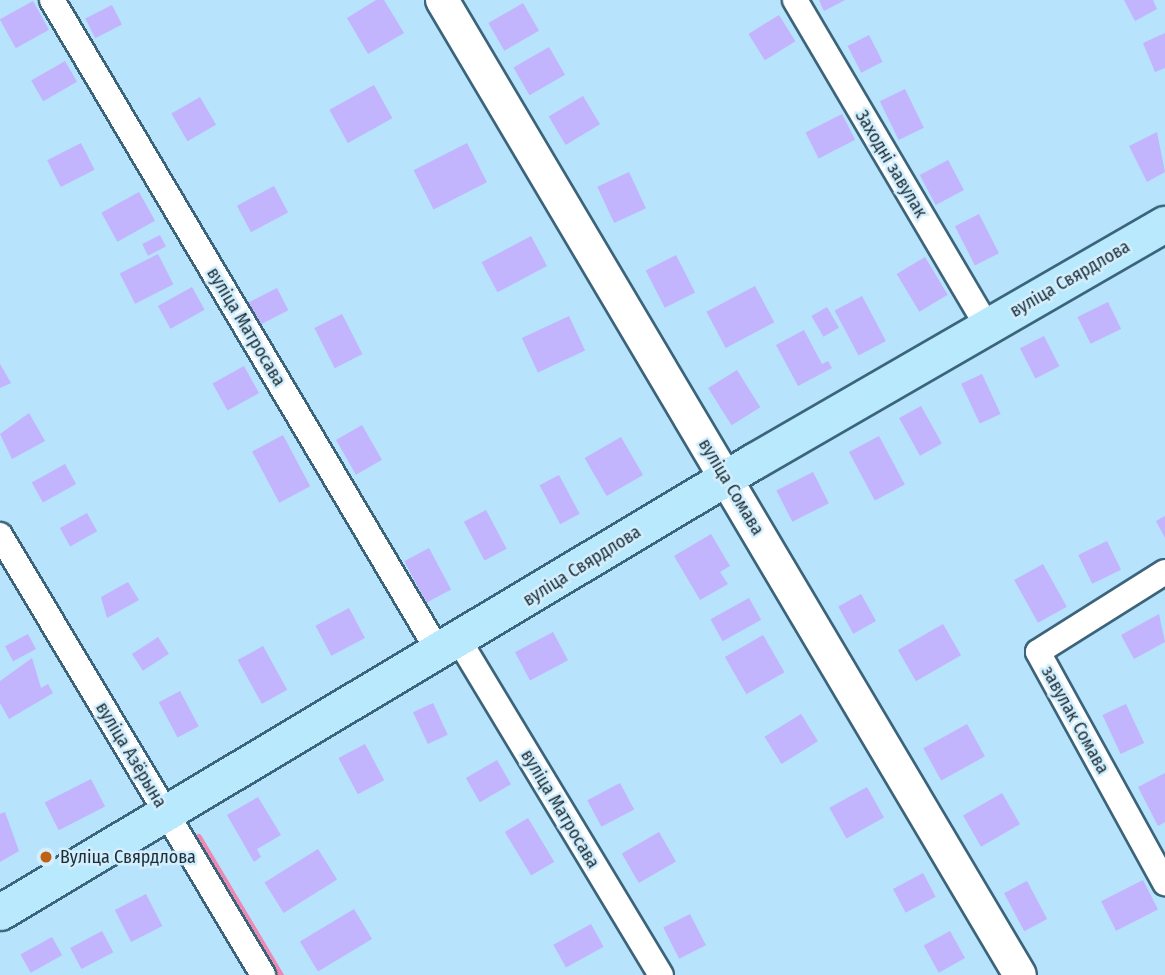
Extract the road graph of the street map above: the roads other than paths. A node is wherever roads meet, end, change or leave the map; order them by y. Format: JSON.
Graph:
{"nodes":[{"id":1,"x":52,"y":0,"type":"edge"},
{"id":2,"x":442,"y":0,"type":"edge"},
{"id":3,"x":795,"y":0,"type":"edge"},
{"id":4,"x":1165,"y":224,"type":"edge"},
{"id":5,"x":988,"y":327,"type":"junction"},
{"id":6,"x":726,"y":478,"type":"junction"},
{"id":7,"x":0,"y":535,"type":"edge"},
{"id":8,"x":1165,"y":572,"type":"edge"},
{"id":9,"x":450,"y":648,"type":"junction"},
{"id":10,"x":166,"y":813,"type":"junction"},
{"id":11,"x":1165,"y":883,"type":"edge"},
{"id":12,"x":0,"y":912,"type":"edge"},
{"id":13,"x":263,"y":975,"type":"edge"},
{"id":14,"x":661,"y":975,"type":"edge"},
{"id":15,"x":1020,"y":975,"type":"edge"}],
"edges":[{"from":1,"to":9,"type":"street","name":"вуліца Матросава"},
{"from":2,"to":6,"type":"street","name":"вуліца Сомава"},
{"from":3,"to":5,"type":"street","name":"Заходні завулак"},
{"from":4,"to":5,"type":"main road","name":"вуліца Свярдлова"},
{"from":5,"to":6,"type":"main road","name":"вуліца Свярдлова"},
{"from":6,"to":9,"type":"main road","name":"вуліца Свярдлова"},
{"from":6,"to":15,"type":"street","name":"вуліца Сомава"},
{"from":7,"to":10,"type":"street","name":"вуліца Азёрына"},
{"from":8,"to":11,"type":"street","name":"завулак Сомава"},
{"from":9,"to":10,"type":"main road","name":"вуліца Свярдлова"},
{"from":9,"to":14,"type":"street","name":"вуліца Матросава"},
{"from":10,"to":12,"type":"main road","name":"вуліца Свярдлова"},
{"from":10,"to":13,"type":"street","name":"вуліца Азёрына"}]}
